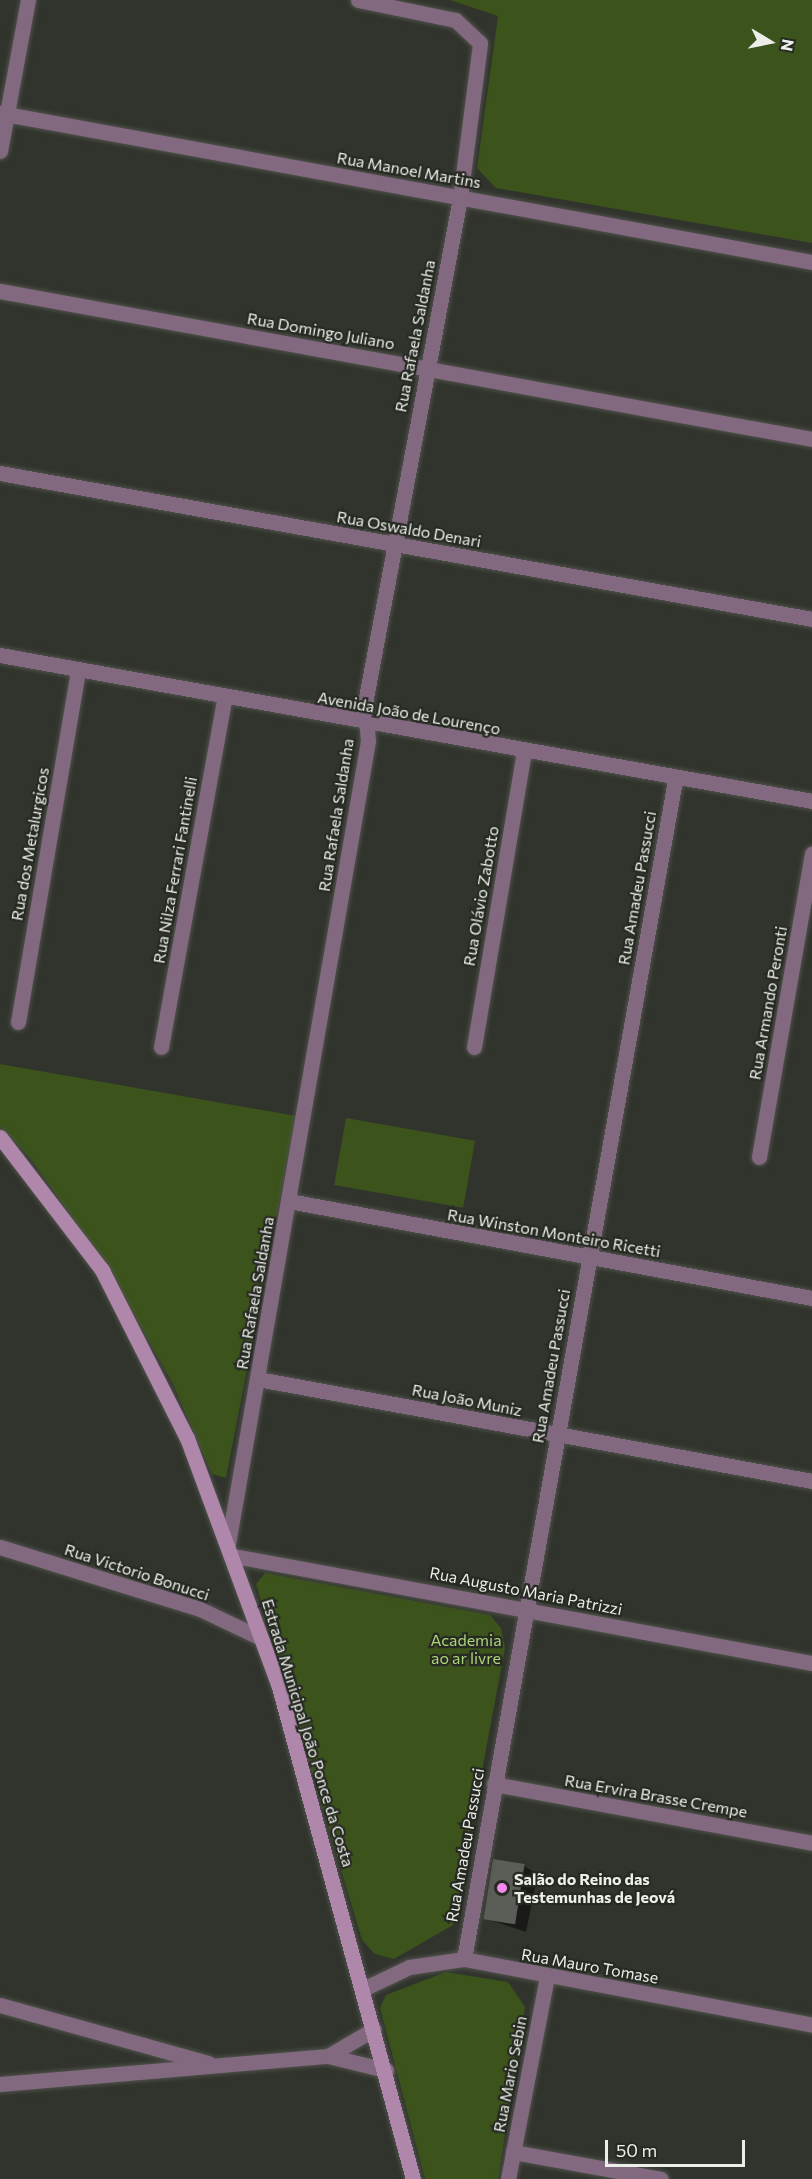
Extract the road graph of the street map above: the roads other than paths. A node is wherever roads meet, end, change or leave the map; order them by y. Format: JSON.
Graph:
{"nodes":[{"id":1,"x":27,"y":0,"type":"edge"},
{"id":2,"x":358,"y":0,"type":"edge"},
{"id":3,"x":3,"y":113,"type":"edge"},
{"id":4,"x":0,"y":151,"type":"edge"},
{"id":5,"x":460,"y":198,"type":"junction"},
{"id":6,"x":812,"y":262,"type":"edge"},
{"id":7,"x":0,"y":291,"type":"edge"},
{"id":8,"x":427,"y":368,"type":"junction"},
{"id":9,"x":812,"y":439,"type":"edge"},
{"id":10,"x":0,"y":473,"type":"edge"},
{"id":11,"x":394,"y":545,"type":"junction"},
{"id":12,"x":812,"y":619,"type":"edge"},
{"id":13,"x":0,"y":655,"type":"edge"},
{"id":14,"x":78,"y":671,"type":"junction"},
{"id":15,"x":224,"y":699,"type":"junction"},
{"id":16,"x":364,"y":723,"type":"junction"},
{"id":17,"x":524,"y":752,"type":"junction"},
{"id":18,"x":675,"y":780,"type":"junction"},
{"id":19,"x":812,"y":801,"type":"edge"},
{"id":20,"x":812,"y":854,"type":"edge"},
{"id":21,"x":18,"y":1023,"type":"dead end"},
{"id":22,"x":161,"y":1047,"type":"dead end"},
{"id":23,"x":474,"y":1047,"type":"dead end"},
{"id":24,"x":0,"y":1137,"type":"edge"},
{"id":25,"x":759,"y":1157,"type":"dead end"},
{"id":26,"x":289,"y":1201,"type":"junction"},
{"id":27,"x":588,"y":1256,"type":"junction"},
{"id":28,"x":812,"y":1298,"type":"edge"},
{"id":29,"x":258,"y":1379,"type":"junction"},
{"id":30,"x":558,"y":1435,"type":"junction"},
{"id":31,"x":812,"y":1481,"type":"edge"},
{"id":32,"x":0,"y":1547,"type":"edge"},
{"id":33,"x":231,"y":1550,"type":"junction"},
{"id":34,"x":525,"y":1609,"type":"junction"},
{"id":35,"x":261,"y":1638,"type":"junction"},
{"id":36,"x":812,"y":1663,"type":"edge"},
{"id":37,"x":494,"y":1784,"type":"junction"},
{"id":38,"x":812,"y":1843,"type":"edge"},
{"id":39,"x":464,"y":1959,"type":"junction"},
{"id":40,"x":547,"y":1976,"type":"junction"},
{"id":41,"x":365,"y":1988,"type":"junction"},
{"id":42,"x":0,"y":2006,"type":"edge"},
{"id":43,"x":812,"y":2025,"type":"edge"},
{"id":44,"x":374,"y":2029,"type":"junction"},
{"id":45,"x":328,"y":2056,"type":"junction"},
{"id":46,"x":218,"y":2066,"type":"junction"},
{"id":47,"x":386,"y":2070,"type":"junction"},
{"id":48,"x":0,"y":2084,"type":"edge"},
{"id":49,"x":513,"y":2152,"type":"junction"},
{"id":50,"x":413,"y":2179,"type":"edge"},
{"id":51,"x":508,"y":2179,"type":"edge"},
{"id":52,"x":661,"y":2179,"type":"edge"}],
"edges":[{"from":1,"to":3,"type":"street"},
{"from":2,"to":5,"type":"street","name":"Rua Rafaela Saldanha"},
{"from":3,"to":4,"type":"street"},
{"from":3,"to":5,"type":"street","name":"Rua Manoel Martins"},
{"from":5,"to":6,"type":"street","name":"Rua Manoel Martins"},
{"from":5,"to":8,"type":"street","name":"Rua Rafaela Saldanha"},
{"from":7,"to":8,"type":"street","name":"Rua Domingo Juliano"},
{"from":8,"to":9,"type":"street","name":"Rua Domingo Juliano"},
{"from":8,"to":11,"type":"street","name":"Rua Rafaela Saldanha"},
{"from":10,"to":11,"type":"street","name":"Rua Oswaldo Denari"},
{"from":11,"to":12,"type":"street","name":"Rua Oswaldo Denari"},
{"from":11,"to":16,"type":"street","name":"Rua Rafaela Saldanha"},
{"from":13,"to":14,"type":"street","name":"Avenida João de Lourenço"},
{"from":14,"to":15,"type":"street","name":"Avenida João de Lourenço"},
{"from":14,"to":21,"type":"street","name":"Rua dos Metalurgicos"},
{"from":15,"to":16,"type":"street","name":"Avenida João de Lourenço"},
{"from":15,"to":22,"type":"street","name":"Rua Nilza Ferrari Fantinelli"},
{"from":16,"to":17,"type":"street","name":"Avenida João de Lourenço"},
{"from":16,"to":26,"type":"street","name":"Rua Rafaela Saldanha"},
{"from":17,"to":18,"type":"street","name":"Avenida João de Lourenço"},
{"from":17,"to":23,"type":"street","name":"Rua Olávio Zabotto"},
{"from":18,"to":19,"type":"street","name":"Avenida João de Lourenço"},
{"from":18,"to":27,"type":"street","name":"Rua Amadeu Passucci"},
{"from":20,"to":25,"type":"street","name":"Rua Armando Peronti"},
{"from":24,"to":33,"type":"main road","name":"Estrada Municipal João Ponce da Costa"},
{"from":26,"to":27,"type":"street","name":"Rua Winston Monteiro Ricetti"},
{"from":26,"to":29,"type":"street","name":"Rua Rafaela Saldanha"},
{"from":27,"to":28,"type":"street","name":"Rua Winston Monteiro Ricetti"},
{"from":27,"to":30,"type":"street","name":"Rua Amadeu Passucci"},
{"from":29,"to":30,"type":"street","name":"Rua João Muniz"},
{"from":29,"to":33,"type":"street","name":"Rua Rafaela Saldanha"},
{"from":30,"to":31,"type":"street","name":"Rua João Muniz"},
{"from":30,"to":34,"type":"street","name":"Rua Amadeu Passucci"},
{"from":32,"to":35,"type":"street","name":"Rua Victorio Bonucci"},
{"from":33,"to":34,"type":"street","name":"Rua Augusto Maria Patrizzi"},
{"from":33,"to":35,"type":"main road","name":"Estrada Municipal João Ponce da Costa"},
{"from":34,"to":36,"type":"street","name":"Rua Augusto Maria Patrizzi"},
{"from":34,"to":37,"type":"street","name":"Rua Amadeu Passucci"},
{"from":35,"to":41,"type":"main road","name":"Estrada Municipal João Ponce da Costa"},
{"from":37,"to":38,"type":"street","name":"Rua Ervira Brasse Crempe"},
{"from":37,"to":39,"type":"street","name":"Rua Amadeu Passucci"},
{"from":39,"to":40,"type":"street","name":"Rua Mauro Tomase"},
{"from":39,"to":41,"type":"street","name":"Rua Mauro Tomase"},
{"from":40,"to":43,"type":"street","name":"Rua Mauro Tomase"},
{"from":40,"to":49,"type":"street","name":"Rua Mario Sebin"},
{"from":41,"to":44,"type":"main road","name":"Estrada Municipal João Ponce da Costa"},
{"from":42,"to":46,"type":"street"},
{"from":44,"to":45,"type":"street"},
{"from":44,"to":47,"type":"main road","name":"Estrada Municipal João Ponce da Costa"},
{"from":45,"to":46,"type":"street"},
{"from":45,"to":47,"type":"street"},
{"from":46,"to":48,"type":"street"},
{"from":47,"to":50,"type":"main road","name":"Estrada Municipal João Ponce da Costa"},
{"from":49,"to":51,"type":"street","name":"Rua Mario Sebin"},
{"from":49,"to":52,"type":"street"}]}
